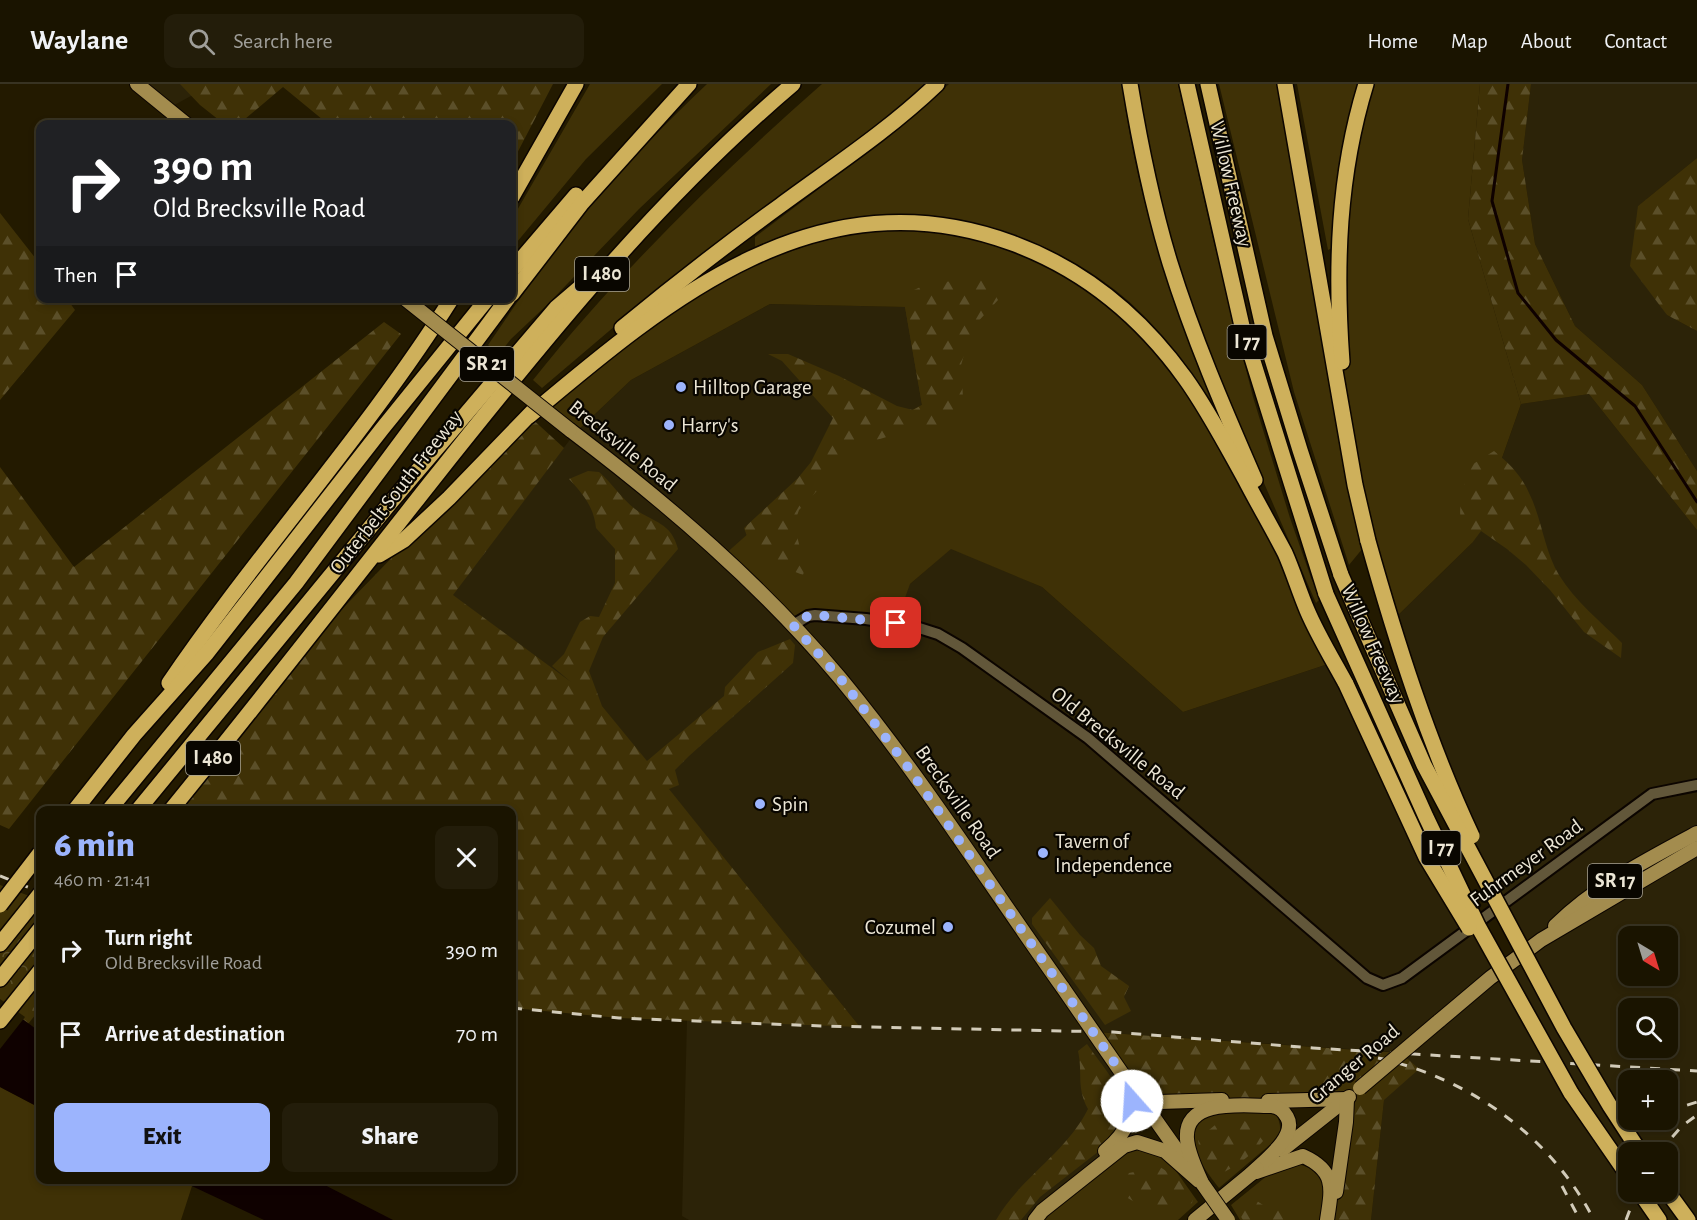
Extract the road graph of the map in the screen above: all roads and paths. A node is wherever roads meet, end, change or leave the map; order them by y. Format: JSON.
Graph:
{"nodes":[{"id":1,"x":136,"y":84,"type":"edge"},
{"id":2,"x":576,"y":84,"type":"edge"},
{"id":3,"x":688,"y":84,"type":"edge"},
{"id":4,"x":793,"y":84,"type":"edge"},
{"id":5,"x":937,"y":84,"type":"edge"},
{"id":6,"x":1130,"y":84,"type":"edge"},
{"id":7,"x":1187,"y":84,"type":"edge"},
{"id":8,"x":1208,"y":84,"type":"edge"},
{"id":9,"x":1285,"y":84,"type":"edge"},
{"id":10,"x":1366,"y":84,"type":"edge"},
{"id":11,"x":181,"y":120,"type":"edge"},
{"id":12,"x":516,"y":190,"type":"edge"},
{"id":13,"x":621,"y":252,"type":"junction"},
{"id":14,"x":516,"y":265,"type":"edge"},
{"id":15,"x":516,"y":289,"type":"edge"},
{"id":16,"x":410,"y":303,"type":"edge"},
{"id":17,"x":448,"y":303,"type":"edge"},
{"id":18,"x":484,"y":303,"type":"edge"},
{"id":19,"x":504,"y":303,"type":"edge"},
{"id":20,"x":529,"y":416,"type":"junction"},
{"id":21,"x":1348,"y":436,"type":"junction"},
{"id":22,"x":1285,"y":554,"type":"junction"},
{"id":23,"x":369,"y":560,"type":"junction"},
{"id":24,"x":793,"y":625,"type":"junction"},
{"id":25,"x":202,"y":648,"type":"junction"},
{"id":26,"x":1697,"y":785,"type":"edge"},
{"id":27,"x":78,"y":806,"type":"edge"},
{"id":28,"x":112,"y":806,"type":"edge"},
{"id":29,"x":141,"y":806,"type":"edge"},
{"id":30,"x":174,"y":806,"type":"edge"},
{"id":31,"x":1697,"y":833,"type":"edge"},
{"id":32,"x":1697,"y":848,"type":"edge"},
{"id":33,"x":36,"y":858,"type":"edge"},
{"id":34,"x":1655,"y":864,"type":"junction"},
{"id":35,"x":36,"y":899,"type":"edge"},
{"id":36,"x":0,"y":905,"type":"edge"},
{"id":37,"x":36,"y":934,"type":"edge"},
{"id":38,"x":0,"y":944,"type":"edge"},
{"id":39,"x":36,"y":976,"type":"edge"},
{"id":40,"x":0,"y":979,"type":"edge"},
{"id":41,"x":1383,"y":985,"type":"joint"},
{"id":42,"x":0,"y":1021,"type":"edge"},
{"id":43,"x":1564,"y":1028,"type":"junction"},
{"id":44,"x":1128,"y":1082,"type":"junction"},
{"id":45,"x":1572,"y":1093,"type":"junction"},
{"id":46,"x":1347,"y":1099,"type":"junction"},
{"id":47,"x":1633,"y":1142,"type":"edge"},
{"id":48,"x":1618,"y":1161,"type":"edge"},
{"id":49,"x":1251,"y":1174,"type":"junction"},
{"id":50,"x":1202,"y":1184,"type":"junction"},
{"id":51,"x":1647,"y":1202,"type":"edge"},
{"id":52,"x":1675,"y":1202,"type":"edge"},
{"id":53,"x":1025,"y":1220,"type":"edge"},
{"id":54,"x":1035,"y":1220,"type":"edge"},
{"id":55,"x":1195,"y":1220,"type":"edge"},
{"id":56,"x":1228,"y":1220,"type":"edge"},
{"id":57,"x":1327,"y":1220,"type":"edge"},
{"id":58,"x":1332,"y":1220,"type":"edge"},
{"id":59,"x":1659,"y":1220,"type":"edge"},
{"id":60,"x":1688,"y":1220,"type":"edge"}],
"edges":[{"from":1,"to":11,"type":"main road"},
{"from":2,"to":12,"type":"highway"},
{"from":3,"to":14,"type":"highway"},
{"from":3,"to":15,"type":"highway"},
{"from":4,"to":13,"type":"highway","name":"Outerbelt South Freeway","number":"I 480"},
{"from":5,"to":20,"type":"highway"},
{"from":6,"to":22,"type":"highway"},
{"from":7,"to":45,"type":"highway","name":"Willow Freeway","number":"I 77","bridge":true},
{"from":8,"to":43,"type":"highway","name":"Willow Freeway","number":"I 77","bridge":true},
{"from":9,"to":21,"type":"highway"},
{"from":10,"to":21,"type":"highway"},
{"from":13,"to":23,"type":"highway","name":"Outerbelt South Freeway","number":"I 480"},
{"from":13,"to":29,"type":"highway"},
{"from":16,"to":24,"type":"main road","name":"Brecksville Road","number":"SR 21","bridge":true},
{"from":17,"to":25,"type":"highway"},
{"from":18,"to":25,"type":"highway"},
{"from":19,"to":28,"type":"highway"},
{"from":20,"to":22,"type":"highway"},
{"from":20,"to":23,"type":"highway"},
{"from":21,"to":43,"type":"highway","bridge":true},
{"from":22,"to":45,"type":"highway","bridge":true},
{"from":23,"to":30,"type":"highway","name":"Outerbelt South Freeway","number":"I 480"},
{"from":24,"to":41,"type":"street","name":"Old Brecksville Road"},
{"from":24,"to":44,"type":"main road","name":"Brecksville Road","number":"SR 21","bridge":true},
{"from":25,"to":27,"type":"highway"},
{"from":26,"to":41,"type":"street","name":"Fuhrmeyer Road"},
{"from":31,"to":34,"type":"main road","name":"Granger Road","number":"SR 17"},
{"from":32,"to":34,"type":"main road","name":"Granger Road","number":"SR 17"},
{"from":33,"to":36,"type":"highway","bridge":true},
{"from":34,"to":46,"type":"main road","name":"Granger Road","number":"SR 17","bridge":true},
{"from":35,"to":38,"type":"highway"},
{"from":37,"to":40,"type":"highway"},
{"from":39,"to":42,"type":"highway"},
{"from":43,"to":47,"type":"highway","name":"Willow Freeway","number":"I 77","bridge":true},
{"from":44,"to":46,"type":"main road"},
{"from":44,"to":50,"type":"main road","name":"Brecksville Road","number":"SR 21"},
{"from":44,"to":53,"type":"main road"},
{"from":45,"to":48,"type":"highway","name":"Willow Freeway","number":"I 77"},
{"from":46,"to":49,"type":"main road","name":"Granger Road","number":"SR 17"},
{"from":46,"to":58,"type":"main road"},
{"from":49,"to":50,"type":"main road"},
{"from":49,"to":55,"type":"main road","name":"Granger Road","number":"SR 17"},
{"from":49,"to":57,"type":"main road"},
{"from":50,"to":54,"type":"main road"},
{"from":50,"to":56,"type":"main road","name":"Brecksville Road","number":"SR 21","bridge":true},
{"from":51,"to":59,"type":"highway"},
{"from":52,"to":60,"type":"highway"}]}
